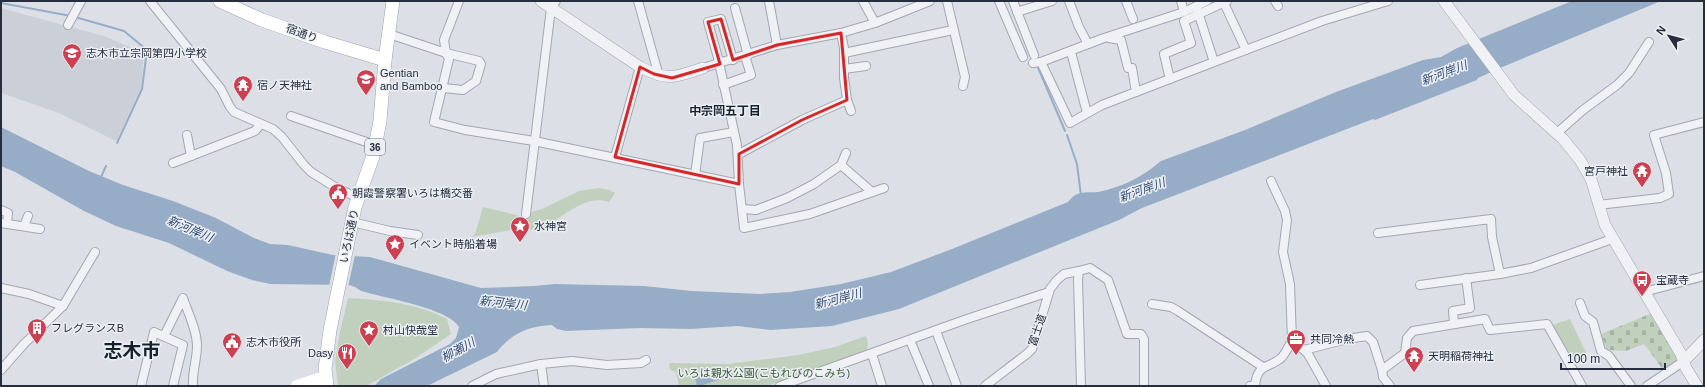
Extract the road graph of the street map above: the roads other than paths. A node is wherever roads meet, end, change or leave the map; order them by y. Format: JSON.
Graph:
{"nodes":[{"id":1,"x":81,"y":1,"type":"edge"},
{"id":2,"x":150,"y":1,"type":"edge"},
{"id":3,"x":220,"y":1,"type":"edge"},
{"id":4,"x":393,"y":1,"type":"edge"},
{"id":5,"x":459,"y":1,"type":"edge"},
{"id":6,"x":541,"y":1,"type":"edge"},
{"id":7,"x":638,"y":1,"type":"edge"},
{"id":8,"x":769,"y":1,"type":"edge"},
{"id":9,"x":863,"y":1,"type":"edge"},
{"id":10,"x":930,"y":1,"type":"edge"},
{"id":11,"x":947,"y":1,"type":"edge"},
{"id":12,"x":999,"y":1,"type":"edge"},
{"id":13,"x":1013,"y":1,"type":"edge"},
{"id":14,"x":1052,"y":1,"type":"edge"},
{"id":15,"x":1069,"y":1,"type":"edge"},
{"id":16,"x":1126,"y":1,"type":"edge"},
{"id":17,"x":1181,"y":1,"type":"edge"},
{"id":18,"x":1207,"y":1,"type":"edge"},
{"id":19,"x":1225,"y":1,"type":"edge"},
{"id":20,"x":1388,"y":1,"type":"edge"},
{"id":21,"x":1444,"y":1,"type":"edge"},
{"id":22,"x":554,"y":5,"type":"edge"},
{"id":23,"x":735,"y":8,"type":"dead end"},
{"id":24,"x":1197,"y":10,"type":"junction"},
{"id":25,"x":1017,"y":12,"type":"junction"},
{"id":26,"x":1184,"y":12,"type":"junction"},
{"id":27,"x":1133,"y":19,"type":"dead end"},
{"id":28,"x":875,"y":23,"type":"junction"},
{"id":29,"x":68,"y":25,"type":"dead end"},
{"id":30,"x":953,"y":30,"type":"junction"},
{"id":31,"x":842,"y":33,"type":"junction"},
{"id":32,"x":389,"y":34,"type":"junction"},
{"id":33,"x":1104,"y":38,"type":"junction"},
{"id":34,"x":1649,"y":42,"type":"dead end"},
{"id":35,"x":1088,"y":44,"type":"junction"},
{"id":36,"x":777,"y":46,"type":"junction"},
{"id":37,"x":1246,"y":50,"type":"junction"},
{"id":38,"x":446,"y":52,"type":"junction"},
{"id":39,"x":1071,"y":52,"type":"junction"},
{"id":40,"x":844,"y":53,"type":"junction"},
{"id":41,"x":747,"y":55,"type":"junction"},
{"id":42,"x":1023,"y":57,"type":"dead end"},
{"id":43,"x":385,"y":60,"type":"junction"},
{"id":44,"x":733,"y":60,"type":"junction"},
{"id":45,"x":1036,"y":60,"type":"junction"},
{"id":46,"x":1214,"y":62,"type":"junction"},
{"id":47,"x":719,"y":64,"type":"junction"},
{"id":48,"x":866,"y":66,"type":"dead end"},
{"id":49,"x":640,"y":67,"type":"junction"},
{"id":50,"x":704,"y":68,"type":"joint"},
{"id":51,"x":844,"y":69,"type":"junction"},
{"id":52,"x":659,"y":76,"type":"junction"},
{"id":53,"x":1170,"y":78,"type":"junction"},
{"id":54,"x":724,"y":85,"type":"junction"},
{"id":55,"x":963,"y":86,"type":"dead end"},
{"id":56,"x":443,"y":88,"type":"junction"},
{"id":57,"x":1136,"y":92,"type":"junction"},
{"id":58,"x":847,"y":100,"type":"junction"},
{"id":59,"x":851,"y":111,"type":"dead end"},
{"id":60,"x":1087,"y":113,"type":"junction"},
{"id":61,"x":291,"y":116,"type":"dead end"},
{"id":62,"x":1704,"y":122,"type":"edge"},
{"id":63,"x":260,"y":125,"type":"junction"},
{"id":64,"x":734,"y":132,"type":"junction"},
{"id":65,"x":1557,"y":133,"type":"junction"},
{"id":66,"x":187,"y":135,"type":"dead end"},
{"id":67,"x":534,"y":141,"type":"junction"},
{"id":68,"x":375,"y":145,"type":"junction"},
{"id":69,"x":846,"y":153,"type":"dead end"},
{"id":70,"x":738,"y":154,"type":"junction"},
{"id":71,"x":191,"y":156,"type":"junction"},
{"id":72,"x":614,"y":157,"type":"junction"},
{"id":73,"x":173,"y":163,"type":"dead end"},
{"id":74,"x":841,"y":165,"type":"junction"},
{"id":75,"x":695,"y":175,"type":"junction"},
{"id":76,"x":1271,"y":181,"type":"dead end"},
{"id":77,"x":739,"y":184,"type":"junction"},
{"id":78,"x":884,"y":188,"type":"dead end"},
{"id":79,"x":872,"y":192,"type":"junction"},
{"id":80,"x":358,"y":198,"type":"junction"},
{"id":81,"x":1598,"y":205,"type":"junction"},
{"id":82,"x":742,"y":209,"type":"junction"},
{"id":83,"x":1,"y":210,"type":"edge"},
{"id":84,"x":526,"y":214,"type":"dead end"},
{"id":85,"x":28,"y":216,"type":"dead end"},
{"id":86,"x":4,"y":223,"type":"edge"},
{"id":87,"x":24,"y":226,"type":"junction"},
{"id":88,"x":351,"y":227,"type":"junction"},
{"id":89,"x":40,"y":229,"type":"dead end"},
{"id":90,"x":1378,"y":233,"type":"dead end"},
{"id":91,"x":418,"y":235,"type":"dead end"},
{"id":92,"x":1612,"y":239,"type":"junction"},
{"id":93,"x":95,"y":252,"type":"dead end"},
{"id":94,"x":1079,"y":270,"type":"junction"},
{"id":95,"x":1500,"y":274,"type":"junction"},
{"id":96,"x":1704,"y":276,"type":"edge"},
{"id":97,"x":1466,"y":278,"type":"junction"},
{"id":98,"x":1420,"y":285,"type":"dead end"},
{"id":99,"x":1,"y":288,"type":"edge"},
{"id":100,"x":1049,"y":292,"type":"junction"},
{"id":101,"x":1644,"y":292,"type":"junction"},
{"id":102,"x":1580,"y":303,"type":"dead end"},
{"id":103,"x":1152,"y":304,"type":"dead end"},
{"id":104,"x":62,"y":306,"type":"junction"},
{"id":105,"x":1454,"y":324,"type":"junction"},
{"id":106,"x":936,"y":331,"type":"junction"},
{"id":107,"x":164,"y":336,"type":"junction"},
{"id":108,"x":910,"y":340,"type":"junction"},
{"id":109,"x":1292,"y":340,"type":"junction"},
{"id":110,"x":1704,"y":340,"type":"edge"},
{"id":111,"x":1304,"y":350,"type":"junction"},
{"id":112,"x":872,"y":354,"type":"junction"},
{"id":113,"x":646,"y":360,"type":"dead end"},
{"id":114,"x":1684,"y":361,"type":"junction"},
{"id":115,"x":541,"y":364,"type":"junction"},
{"id":116,"x":1263,"y":367,"type":"junction"},
{"id":117,"x":1,"y":370,"type":"edge"},
{"id":118,"x":1382,"y":370,"type":"junction"},
{"id":119,"x":326,"y":381,"type":"edge"},
{"id":120,"x":141,"y":386,"type":"edge"},
{"id":121,"x":173,"y":386,"type":"edge"},
{"id":122,"x":193,"y":386,"type":"edge"},
{"id":123,"x":297,"y":386,"type":"edge"},
{"id":124,"x":472,"y":386,"type":"edge"},
{"id":125,"x":544,"y":386,"type":"edge"},
{"id":126,"x":780,"y":386,"type":"edge"},
{"id":127,"x":882,"y":386,"type":"edge"},
{"id":128,"x":929,"y":386,"type":"edge"},
{"id":129,"x":957,"y":386,"type":"edge"},
{"id":130,"x":985,"y":386,"type":"edge"},
{"id":131,"x":1081,"y":386,"type":"edge"},
{"id":132,"x":1144,"y":386,"type":"edge"},
{"id":133,"x":1254,"y":386,"type":"edge"},
{"id":134,"x":1326,"y":386,"type":"edge"},
{"id":135,"x":1390,"y":386,"type":"edge"},
{"id":136,"x":1582,"y":386,"type":"edge"},
{"id":137,"x":1631,"y":386,"type":"edge"},
{"id":138,"x":1647,"y":386,"type":"edge"},
{"id":139,"x":1697,"y":386,"type":"edge"}],
"edges":[{"from":1,"to":29,"type":"street"},
{"from":2,"to":63,"type":"street"},
{"from":3,"to":43,"type":"main road","name":"宿通り"},
{"from":4,"to":32,"type":"main road","name":"いろは通り"},
{"from":5,"to":38,"type":"street"},
{"from":6,"to":22,"type":"street"},
{"from":7,"to":52,"type":"street"},
{"from":8,"to":36,"type":"street"},
{"from":9,"to":28,"type":"street"},
{"from":10,"to":28,"type":"street"},
{"from":11,"to":30,"type":"street"},
{"from":12,"to":42,"type":"street"},
{"from":13,"to":25,"type":"street"},
{"from":14,"to":25,"type":"street"},
{"from":15,"to":35,"type":"street"},
{"from":16,"to":27,"type":"street"},
{"from":17,"to":26,"type":"street"},
{"from":18,"to":24,"type":"street"},
{"from":19,"to":24,"type":"street"},
{"from":19,"to":37,"type":"street"},
{"from":20,"to":37,"type":"street"},
{"from":21,"to":65,"type":"street"},
{"from":22,"to":49,"type":"street"},
{"from":22,"to":67,"type":"street"},
{"from":23,"to":41,"type":"street"},
{"from":24,"to":26,"type":"street"},
{"from":24,"to":46,"type":"street"},
{"from":24,"to":53,"type":"street"},
{"from":25,"to":45,"type":"street"},
{"from":26,"to":33,"type":"street"},
{"from":28,"to":31,"type":"street"},
{"from":30,"to":40,"type":"street"},
{"from":30,"to":55,"type":"street"},
{"from":31,"to":36,"type":"street"},
{"from":31,"to":40,"type":"street"},
{"from":32,"to":38,"type":"street"},
{"from":32,"to":43,"type":"main road","name":"いろは通り"},
{"from":33,"to":35,"type":"street"},
{"from":33,"to":57,"type":"street"},
{"from":34,"to":65,"type":"street"},
{"from":35,"to":39,"type":"street"},
{"from":36,"to":41,"type":"street"},
{"from":37,"to":46,"type":"street"},
{"from":38,"to":56,"type":"street"},
{"from":38,"to":56,"type":"street"},
{"from":39,"to":45,"type":"street"},
{"from":39,"to":60,"type":"street"},
{"from":40,"to":51,"type":"street"},
{"from":41,"to":44,"type":"street"},
{"from":41,"to":54,"type":"street"},
{"from":43,"to":68,"type":"main road","name":"いろは通り","number":"36"},
{"from":44,"to":47,"type":"street"},
{"from":44,"to":47,"type":"street"},
{"from":45,"to":60,"type":"street"},
{"from":46,"to":53,"type":"street"},
{"from":47,"to":50,"type":"street"},
{"from":47,"to":54,"type":"street"},
{"from":48,"to":51,"type":"street"},
{"from":49,"to":52,"type":"street"},
{"from":49,"to":72,"type":"street"},
{"from":50,"to":52,"type":"street"},
{"from":51,"to":58,"type":"street"},
{"from":53,"to":57,"type":"street"},
{"from":54,"to":64,"type":"street"},
{"from":56,"to":67,"type":"street"},
{"from":57,"to":60,"type":"street"},
{"from":58,"to":59,"type":"street"},
{"from":58,"to":70,"type":"street"},
{"from":61,"to":68,"type":"street"},
{"from":62,"to":81,"type":"street"},
{"from":63,"to":71,"type":"street"},
{"from":63,"to":80,"type":"street"},
{"from":64,"to":70,"type":"street"},
{"from":64,"to":75,"type":"street"},
{"from":65,"to":81,"type":"street"},
{"from":66,"to":71,"type":"street"},
{"from":67,"to":72,"type":"street"},
{"from":67,"to":84,"type":"street"},
{"from":68,"to":80,"type":"main road","name":"いろは通り","number":"36"},
{"from":69,"to":74,"type":"street"},
{"from":70,"to":77,"type":"street"},
{"from":71,"to":73,"type":"street"},
{"from":72,"to":75,"type":"street"},
{"from":74,"to":79,"type":"street"},
{"from":74,"to":82,"type":"street"},
{"from":75,"to":77,"type":"street"},
{"from":76,"to":109,"type":"street"},
{"from":77,"to":82,"type":"street"},
{"from":78,"to":79,"type":"street"},
{"from":79,"to":82,"type":"street"},
{"from":80,"to":88,"type":"main road","name":"いろは通り","number":"36"},
{"from":81,"to":92,"type":"street"},
{"from":83,"to":86,"type":"street"},
{"from":85,"to":87,"type":"street"},
{"from":86,"to":87,"type":"street"},
{"from":87,"to":89,"type":"street"},
{"from":88,"to":91,"type":"street"},
{"from":88,"to":119,"type":"main road","name":"いろは通り","number":"36"},
{"from":90,"to":95,"type":"street"},
{"from":92,"to":95,"type":"street"},
{"from":92,"to":101,"type":"street"},
{"from":93,"to":104,"type":"street"},
{"from":94,"to":100,"type":"street","name":"富士道"},
{"from":94,"to":131,"type":"street"},
{"from":94,"to":132,"type":"street"},
{"from":95,"to":97,"type":"street"},
{"from":96,"to":101,"type":"street"},
{"from":97,"to":98,"type":"street"},
{"from":97,"to":105,"type":"street"},
{"from":99,"to":104,"type":"street"},
{"from":100,"to":106,"type":"street"},
{"from":100,"to":130,"type":"street","name":"富士道"},
{"from":101,"to":114,"type":"street"},
{"from":102,"to":137,"type":"street"},
{"from":103,"to":116,"type":"street"},
{"from":104,"to":117,"type":"street"},
{"from":105,"to":118,"type":"street"},
{"from":105,"to":136,"type":"street"},
{"from":106,"to":108,"type":"street"},
{"from":106,"to":129,"type":"street"},
{"from":107,"to":120,"type":"street"},
{"from":107,"to":121,"type":"street"},
{"from":107,"to":122,"type":"street"},
{"from":108,"to":112,"type":"street"},
{"from":108,"to":128,"type":"street"},
{"from":109,"to":111,"type":"street"},
{"from":109,"to":116,"type":"street"},
{"from":110,"to":114,"type":"street"},
{"from":111,"to":118,"type":"street"},
{"from":111,"to":134,"type":"street"},
{"from":112,"to":126,"type":"street"},
{"from":112,"to":127,"type":"street"},
{"from":113,"to":115,"type":"street"},
{"from":114,"to":138,"type":"street"},
{"from":114,"to":139,"type":"street"},
{"from":115,"to":124,"type":"street"},
{"from":115,"to":125,"type":"street"},
{"from":116,"to":133,"type":"street"},
{"from":118,"to":135,"type":"street"},
{"from":119,"to":123,"type":"main road"}]}
